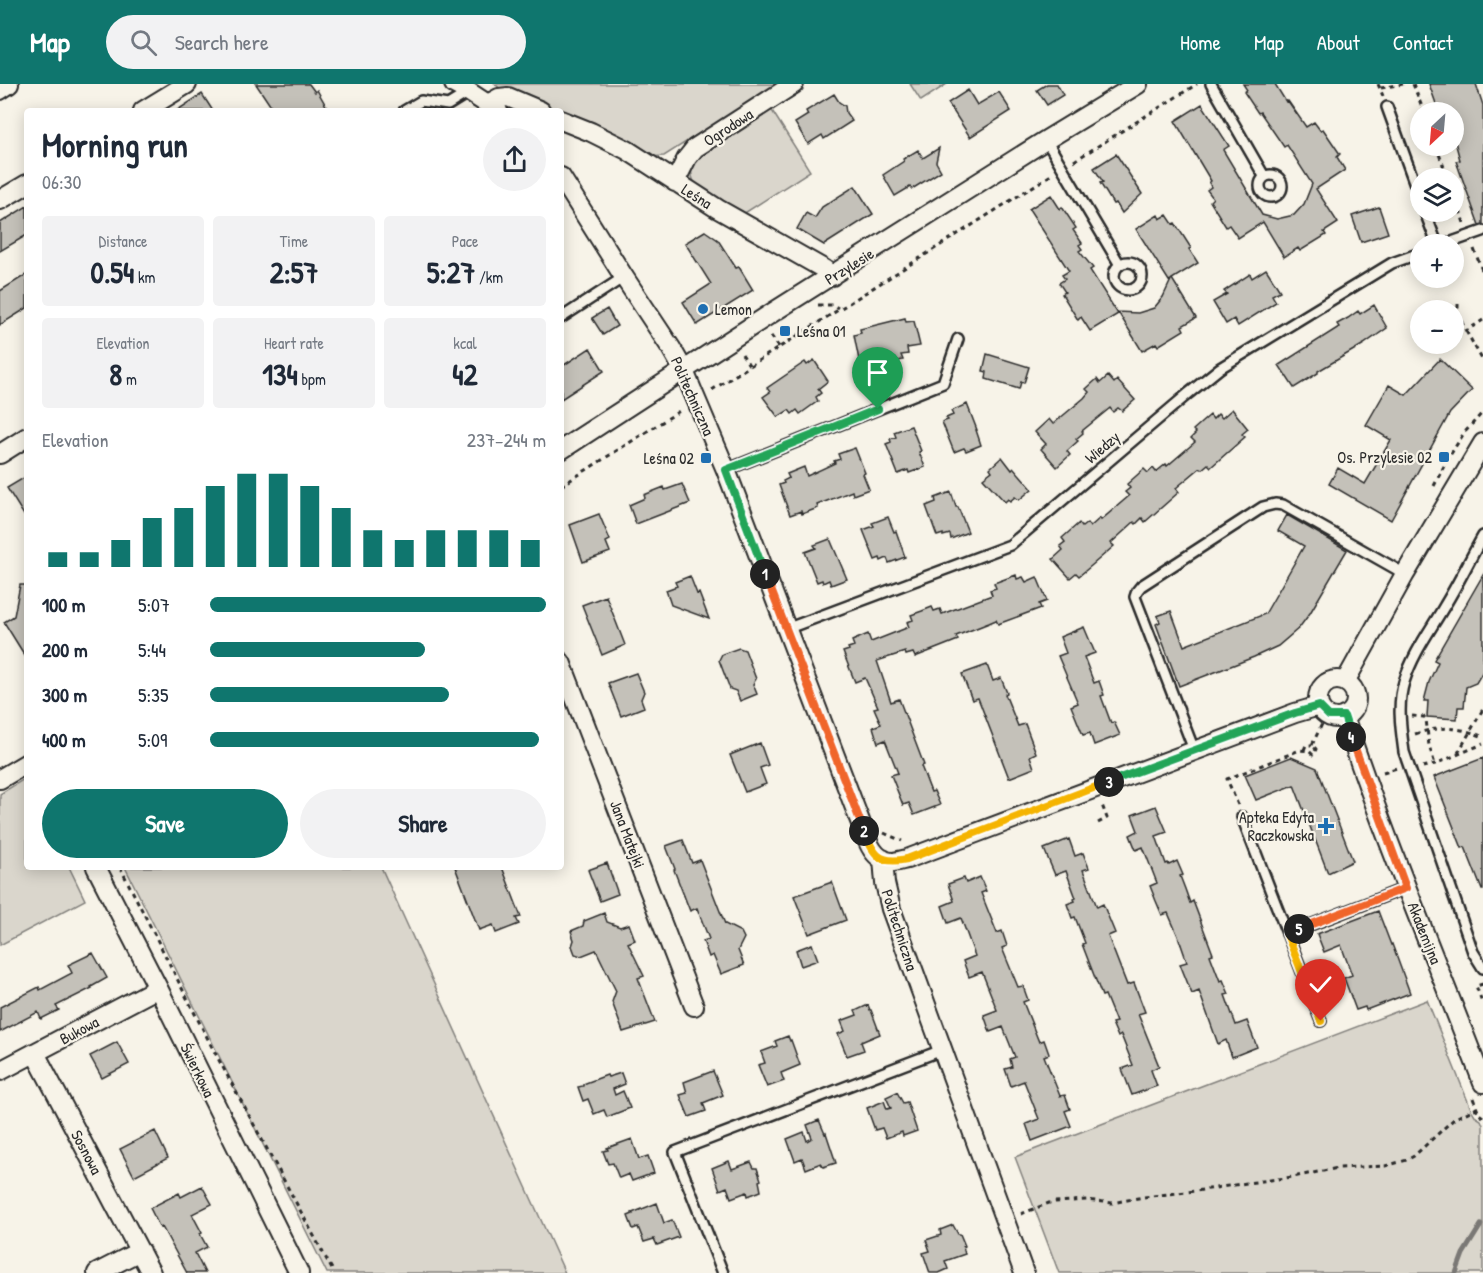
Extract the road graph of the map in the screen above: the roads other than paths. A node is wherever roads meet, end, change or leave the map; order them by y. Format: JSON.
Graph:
{"nodes":[{"id":1,"x":9,"y":84,"type":"edge"},
{"id":2,"x":187,"y":84,"type":"edge"},
{"id":3,"x":794,"y":84,"type":"edge"},
{"id":4,"x":1138,"y":84,"type":"edge"},
{"id":5,"x":1211,"y":84,"type":"edge"},
{"id":6,"x":466,"y":87,"type":"edge"},
{"id":7,"x":0,"y":90,"type":"edge"},
{"id":8,"x":1387,"y":107,"type":"dead end"},
{"id":9,"x":149,"y":108,"type":"edge"},
{"id":10,"x":409,"y":108,"type":"edge"},
{"id":11,"x":449,"y":108,"type":"edge"},
{"id":12,"x":493,"y":108,"type":"edge"},
{"id":13,"x":534,"y":108,"type":"edge"},
{"id":14,"x":564,"y":121,"type":"edge"},
{"id":15,"x":1046,"y":140,"type":"junction"},
{"id":16,"x":1410,"y":170,"type":"edge"},
{"id":17,"x":1264,"y":176,"type":"dead end"},
{"id":18,"x":564,"y":182,"type":"edge"},
{"id":19,"x":675,"y":182,"type":"junction"},
{"id":20,"x":24,"y":186,"type":"edge"},
{"id":21,"x":0,"y":200,"type":"edge"},
{"id":22,"x":1483,"y":231,"type":"edge"},
{"id":23,"x":1464,"y":238,"type":"edge"},
{"id":24,"x":1410,"y":257,"type":"edge"},
{"id":25,"x":1120,"y":265,"type":"dead end"},
{"id":26,"x":832,"y":276,"type":"junction"},
{"id":27,"x":624,"y":277,"type":"junction"},
{"id":28,"x":564,"y":316,"type":"edge"},
{"id":29,"x":958,"y":339,"type":"dead end"},
{"id":30,"x":684,"y":371,"type":"junction"},
{"id":31,"x":24,"y":439,"type":"edge"},
{"id":32,"x":564,"y":448,"type":"edge"},
{"id":33,"x":1481,"y":451,"type":"edge"},
{"id":34,"x":0,"y":454,"type":"edge"},
{"id":35,"x":726,"y":470,"type":"junction"},
{"id":36,"x":1483,"y":536,"type":"edge"},
{"id":37,"x":1405,"y":574,"type":"junction"},
{"id":38,"x":786,"y":628,"type":"junction"},
{"id":39,"x":564,"y":670,"type":"edge"},
{"id":40,"x":1340,"y":676,"type":"junction"},
{"id":41,"x":1317,"y":706,"type":"junction"},
{"id":42,"x":1344,"y":716,"type":"junction"},
{"id":43,"x":1194,"y":750,"type":"junction"},
{"id":44,"x":24,"y":765,"type":"edge"},
{"id":45,"x":0,"y":779,"type":"edge"},
{"id":46,"x":1242,"y":817,"type":"road end"},
{"id":47,"x":883,"y":859,"type":"junction"},
{"id":48,"x":98,"y":870,"type":"edge"},
{"id":49,"x":1406,"y":888,"type":"junction"},
{"id":50,"x":1287,"y":934,"type":"junction"},
{"id":51,"x":1483,"y":968,"type":"edge"},
{"id":52,"x":158,"y":988,"type":"junction"},
{"id":53,"x":694,"y":1006,"type":"dead end"},
{"id":54,"x":1321,"y":1021,"type":"dead end"},
{"id":55,"x":942,"y":1050,"type":"junction"},
{"id":56,"x":35,"y":1053,"type":"junction"},
{"id":57,"x":0,"y":1071,"type":"edge"},
{"id":58,"x":1483,"y":1083,"type":"edge"},
{"id":59,"x":140,"y":1251,"type":"junction"},
{"id":60,"x":1022,"y":1272,"type":"edge"},
{"id":61,"x":97,"y":1273,"type":"edge"},
{"id":62,"x":151,"y":1273,"type":"edge"},
{"id":63,"x":299,"y":1273,"type":"edge"},
{"id":64,"x":723,"y":1273,"type":"edge"}],
"edges":[{"from":1,"to":7,"type":"street"},
{"from":2,"to":9,"type":"street"},
{"from":3,"to":19,"type":"street","name":"Ogrodowa"},
{"from":4,"to":15,"type":"street","name":"Przylesie"},
{"from":5,"to":17,"type":"lane"},
{"from":6,"to":11,"type":"lane"},
{"from":6,"to":12,"type":"street"},
{"from":8,"to":16,"type":"lane"},
{"from":10,"to":11,"type":"lane"},
{"from":12,"to":13,"type":"street"},
{"from":14,"to":19,"type":"street","name":"Leśna"},
{"from":15,"to":25,"type":"lane"},
{"from":15,"to":26,"type":"street","name":"Przylesie"},
{"from":18,"to":27,"type":"street","name":"Politechniczna"},
{"from":19,"to":26,"type":"street","name":"Leśna"},
{"from":20,"to":21,"type":"street"},
{"from":22,"to":23,"type":"lane"},
{"from":24,"to":38,"type":"lane","name":"Wiedzy"},
{"from":26,"to":30,"type":"street","name":"Przylesie"},
{"from":27,"to":28,"type":"lane"},
{"from":27,"to":30,"type":"street","name":"Politechniczna"},
{"from":29,"to":35,"type":"lane"},
{"from":30,"to":32,"type":"street","name":"Przylesie"},
{"from":30,"to":35,"type":"street","name":"Politechniczna"},
{"from":31,"to":34,"type":"street"},
{"from":33,"to":37,"type":"street"},
{"from":35,"to":38,"type":"street","name":"Politechniczna"},
{"from":36,"to":51,"type":"lane"},
{"from":37,"to":40,"type":"street"},
{"from":37,"to":43,"type":"lane"},
{"from":38,"to":47,"type":"street","name":"Politechniczna"},
{"from":39,"to":53,"type":"street","name":"Jana Matejki"},
{"from":40,"to":41,"type":"street"},
{"from":40,"to":42,"type":"street"},
{"from":41,"to":42,"type":"street"},
{"from":41,"to":43,"type":"street"},
{"from":42,"to":49,"type":"street","name":"Akademijna"},
{"from":43,"to":47,"type":"street"},
{"from":44,"to":45,"type":"street"},
{"from":46,"to":50,"type":"lane"},
{"from":47,"to":55,"type":"street","name":"Politechniczna"},
{"from":48,"to":52,"type":"street","name":"Świerkowa"},
{"from":49,"to":50,"type":"lane"},
{"from":49,"to":58,"type":"street","name":"Akademijna"},
{"from":50,"to":54,"type":"lane"},
{"from":52,"to":56,"type":"street","name":"Bukowa"},
{"from":52,"to":63,"type":"street","name":"Świerkowa"},
{"from":55,"to":60,"type":"street","name":"Politechniczna"},
{"from":55,"to":64,"type":"lane"},
{"from":56,"to":57,"type":"street","name":"Bukowa"},
{"from":56,"to":59,"type":"street","name":"Sosnowa"},
{"from":59,"to":61,"type":"street"},
{"from":59,"to":62,"type":"street","name":"Sosnowa"}]}
